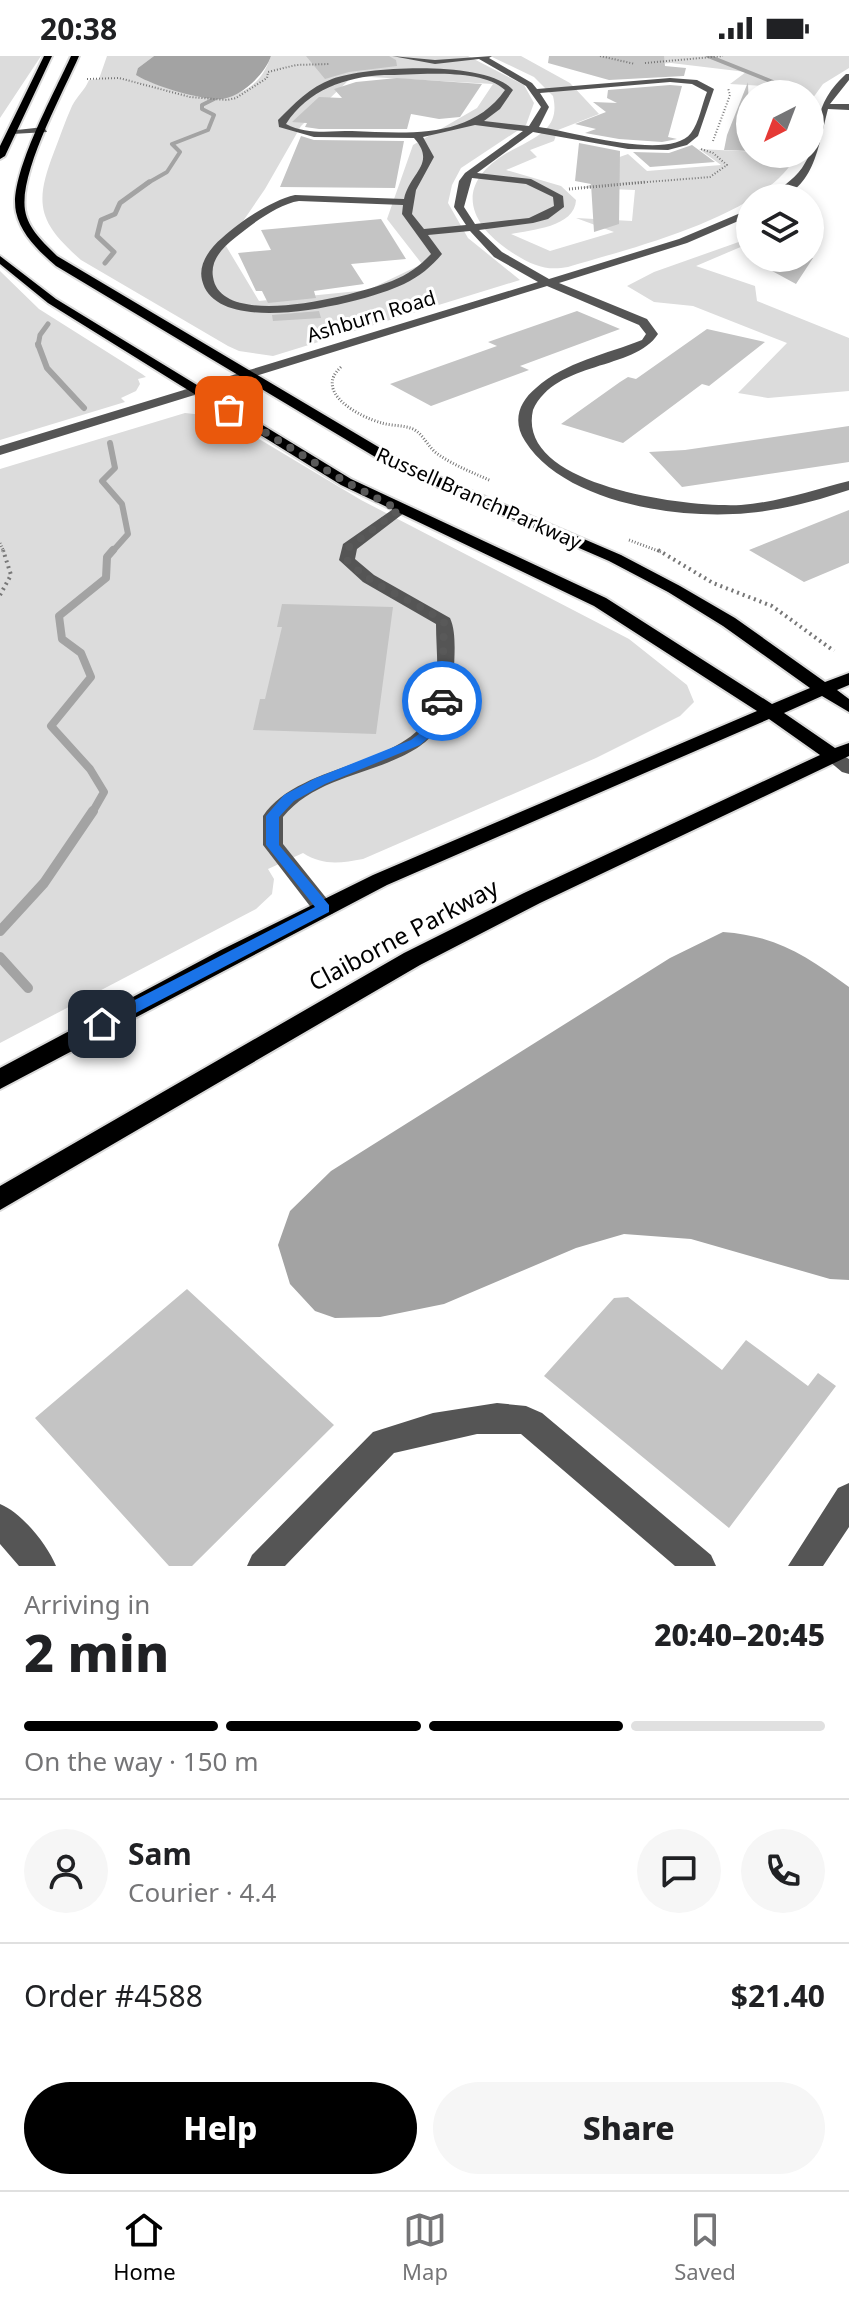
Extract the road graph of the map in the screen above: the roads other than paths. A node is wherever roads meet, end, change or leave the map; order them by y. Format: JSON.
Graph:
{"nodes":[{"id":1,"x":48,"y":56,"type":"edge"},
{"id":2,"x":75,"y":56,"type":"edge"},
{"id":3,"x":396,"y":56,"type":"edge"},
{"id":4,"x":480,"y":56,"type":"edge"},
{"id":5,"x":488,"y":56,"type":"edge"},
{"id":6,"x":849,"y":76,"type":"edge"},
{"id":7,"x":540,"y":91,"type":"junction"},
{"id":8,"x":824,"y":104,"type":"edge"},
{"id":9,"x":824,"y":106,"type":"edge"},
{"id":10,"x":849,"y":107,"type":"edge"},
{"id":11,"x":478,"y":120,"type":"junction"},
{"id":12,"x":533,"y":129,"type":"junction"},
{"id":13,"x":44,"y":130,"type":"junction"},
{"id":14,"x":12,"y":131,"type":"junction"},
{"id":15,"x":417,"y":135,"type":"junction"},
{"id":16,"x":0,"y":156,"type":"edge"},
{"id":17,"x":805,"y":168,"type":"edge"},
{"id":18,"x":468,"y":175,"type":"junction"},
{"id":19,"x":792,"y":184,"type":"edge"},
{"id":20,"x":408,"y":208,"type":"junction"},
{"id":21,"x":269,"y":211,"type":"junction"},
{"id":22,"x":300,"y":211,"type":"dead end"},
{"id":23,"x":315,"y":212,"type":"dead end"},
{"id":24,"x":736,"y":218,"type":"edge"},
{"id":25,"x":471,"y":228,"type":"junction"},
{"id":26,"x":421,"y":233,"type":"junction"},
{"id":27,"x":0,"y":259,"type":"edge"},
{"id":28,"x":551,"y":282,"type":"junction"},
{"id":29,"x":246,"y":376,"type":"junction"},
{"id":30,"x":198,"y":391,"type":"junction"},
{"id":31,"x":0,"y":451,"type":"edge"},
{"id":32,"x":849,"y":485,"type":"edge"},
{"id":33,"x":399,"y":510,"type":"junction"},
{"id":34,"x":849,"y":678,"type":"edge"},
{"id":35,"x":824,"y":689,"type":"junction"},
{"id":36,"x":849,"y":707,"type":"edge"},
{"id":37,"x":770,"y":710,"type":"junction"},
{"id":38,"x":844,"y":758,"type":"edge"},
{"id":39,"x":324,"y":909,"type":"junction"},
{"id":40,"x":0,"y":1079,"type":"edge"},
{"id":41,"x":0,"y":1199,"type":"edge"},
{"id":42,"x":849,"y":1499,"type":"edge"},
{"id":43,"x":0,"y":1520,"type":"edge"},
{"id":44,"x":40,"y":1566,"type":"edge"},
{"id":45,"x":263,"y":1566,"type":"edge"},
{"id":46,"x":700,"y":1566,"type":"edge"},
{"id":47,"x":804,"y":1566,"type":"edge"}],
"edges":[{"from":1,"to":14,"type":"main road"},
{"from":2,"to":13,"type":"main road","name":"Russell Branch Parkway"},
{"from":3,"to":4,"type":"street"},
{"from":4,"to":5,"type":"street"},
{"from":4,"to":7,"type":"street"},
{"from":6,"to":8,"type":"street"},
{"from":7,"to":12,"type":"street"},
{"from":7,"to":12,"type":"street"},
{"from":9,"to":10,"type":"street"},
{"from":11,"to":12,"type":"street"},
{"from":11,"to":15,"type":"street"},
{"from":11,"to":15,"type":"street"},
{"from":12,"to":18,"type":"street"},
{"from":13,"to":14,"type":"street"},
{"from":13,"to":29,"type":"main road","name":"Russell Branch Parkway"},
{"from":14,"to":16,"type":"main road"},
{"from":15,"to":20,"type":"street"},
{"from":17,"to":19,"type":"street"},
{"from":18,"to":25,"type":"street"},
{"from":18,"to":25,"type":"street"},
{"from":20,"to":21,"type":"street"},
{"from":20,"to":23,"type":"street"},
{"from":20,"to":26,"type":"street"},
{"from":21,"to":22,"type":"street"},
{"from":21,"to":26,"type":"street"},
{"from":24,"to":28,"type":"street","name":"Ashburn Road"},
{"from":25,"to":26,"type":"street"},
{"from":25,"to":28,"type":"street"},
{"from":27,"to":30,"type":"main road","name":"Russell Branch Parkway"},
{"from":28,"to":29,"type":"street","name":"Ashburn Road"},
{"from":28,"to":32,"type":"street"},
{"from":29,"to":30,"type":"street","name":"Ashburn Road"},
{"from":29,"to":35,"type":"main road","name":"Russell Branch Parkway"},
{"from":30,"to":31,"type":"street","name":"Ashburn Road"},
{"from":30,"to":33,"type":"main road","name":"Russell Branch Parkway"},
{"from":33,"to":37,"type":"main road","name":"Russell Branch Parkway"},
{"from":33,"to":39,"type":"street"},
{"from":34,"to":35,"type":"main road"},
{"from":35,"to":36,"type":"main road","name":"Russell Branch Parkway"},
{"from":35,"to":37,"type":"main road"},
{"from":37,"to":38,"type":"main road","name":"Russell Branch Parkway"},
{"from":37,"to":39,"type":"main road"},
{"from":38,"to":41,"type":"main road","name":"Claiborne Parkway"},
{"from":39,"to":40,"type":"main road"},
{"from":42,"to":47,"type":"street"},
{"from":43,"to":44,"type":"street"},
{"from":45,"to":46,"type":"street"}]}
